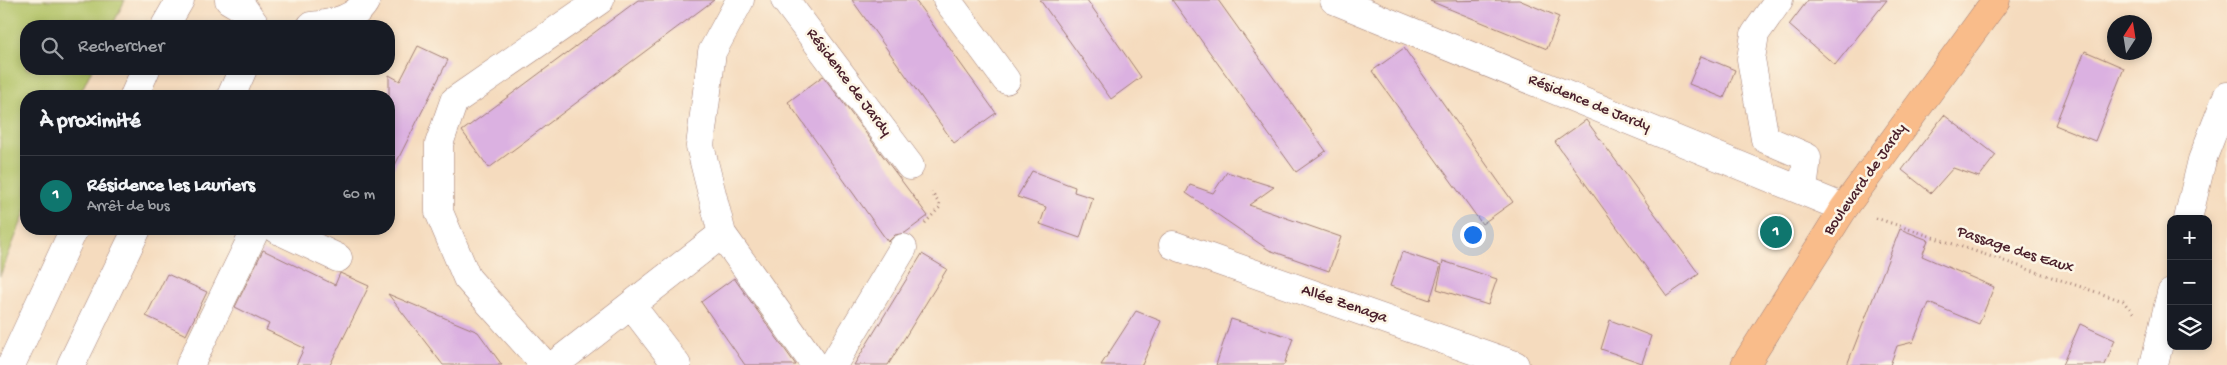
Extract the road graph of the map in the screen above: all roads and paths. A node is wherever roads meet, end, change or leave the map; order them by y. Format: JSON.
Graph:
{"nodes":[{"id":1,"x":180,"y":0,"type":"edge"},
{"id":2,"x":229,"y":0,"type":"edge"},
{"id":3,"x":366,"y":0,"type":"edge"},
{"id":4,"x":600,"y":0,"type":"edge"},
{"id":5,"x":740,"y":0,"type":"edge"},
{"id":6,"x":785,"y":0,"type":"edge"},
{"id":7,"x":947,"y":0,"type":"edge"},
{"id":8,"x":1334,"y":0,"type":"edge"},
{"id":9,"x":1779,"y":0,"type":"edge"},
{"id":10,"x":1996,"y":0,"type":"edge"},
{"id":11,"x":169,"y":20,"type":"edge"},
{"id":12,"x":252,"y":20,"type":"edge"},
{"id":13,"x":333,"y":20,"type":"edge"},
{"id":14,"x":143,"y":75,"type":"edge"},
{"id":15,"x":241,"y":75,"type":"edge"},
{"id":16,"x":1006,"y":80,"type":"dead end"},
{"id":17,"x":137,"y":90,"type":"edge"},
{"id":18,"x":233,"y":90,"type":"edge"},
{"id":19,"x":2227,"y":96,"type":"edge"},
{"id":20,"x":910,"y":166,"type":"joint"},
{"id":21,"x":1803,"y":191,"type":"junction"},
{"id":22,"x":1844,"y":208,"type":"junction"},
{"id":23,"x":2189,"y":215,"type":"edge"},
{"id":24,"x":722,"y":234,"type":"junction"},
{"id":25,"x":71,"y":235,"type":"edge"},
{"id":26,"x":134,"y":235,"type":"edge"},
{"id":27,"x":253,"y":235,"type":"edge"},
{"id":28,"x":289,"y":235,"type":"edge"},
{"id":29,"x":1172,"y":245,"type":"dead end"},
{"id":30,"x":903,"y":248,"type":"joint"},
{"id":31,"x":338,"y":258,"type":"dead end"},
{"id":32,"x":631,"y":304,"type":"junction"},
{"id":33,"x":2168,"y":305,"type":"edge"},
{"id":34,"x":2156,"y":355,"type":"edge"},
{"id":35,"x":12,"y":365,"type":"edge"},
{"id":36,"x":71,"y":365,"type":"edge"},
{"id":37,"x":190,"y":365,"type":"edge"},
{"id":38,"x":545,"y":365,"type":"edge"},
{"id":39,"x":554,"y":365,"type":"edge"},
{"id":40,"x":677,"y":365,"type":"edge"},
{"id":41,"x":816,"y":365,"type":"edge"},
{"id":42,"x":833,"y":365,"type":"edge"},
{"id":43,"x":1515,"y":365,"type":"edge"},
{"id":44,"x":1745,"y":365,"type":"edge"}],
"edges":[{"from":1,"to":11,"type":"street"},
{"from":2,"to":12,"type":"street"},
{"from":3,"to":13,"type":"street"},
{"from":4,"to":38,"type":"street"},
{"from":5,"to":24,"type":"street"},
{"from":6,"to":20,"type":"street","name":"Résidence de Jardy"},
{"from":7,"to":16,"type":"street"},
{"from":8,"to":21,"type":"street","name":"Résidence de Jardy"},
{"from":9,"to":21,"type":"street"},
{"from":10,"to":22,"type":"main road","name":"Boulevard de Jardy"},
{"from":14,"to":17,"type":"street"},
{"from":15,"to":18,"type":"street"},
{"from":19,"to":23,"type":"street"},
{"from":20,"to":30,"type":"path"},
{"from":21,"to":22,"type":"street","name":"Résidence de Jardy"},
{"from":22,"to":34,"type":"path","name":"Passage des Eaux"},
{"from":22,"to":44,"type":"main road","name":"Boulevard de Jardy"},
{"from":24,"to":32,"type":"street"},
{"from":24,"to":41,"type":"street"},
{"from":25,"to":35,"type":"street"},
{"from":26,"to":36,"type":"street"},
{"from":27,"to":37,"type":"street"},
{"from":28,"to":31,"type":"street"},
{"from":29,"to":43,"type":"street","name":"Allée Zenaga"},
{"from":30,"to":42,"type":"street"},
{"from":32,"to":39,"type":"street"},
{"from":32,"to":40,"type":"street"},
{"from":33,"to":34,"type":"street"}]}
